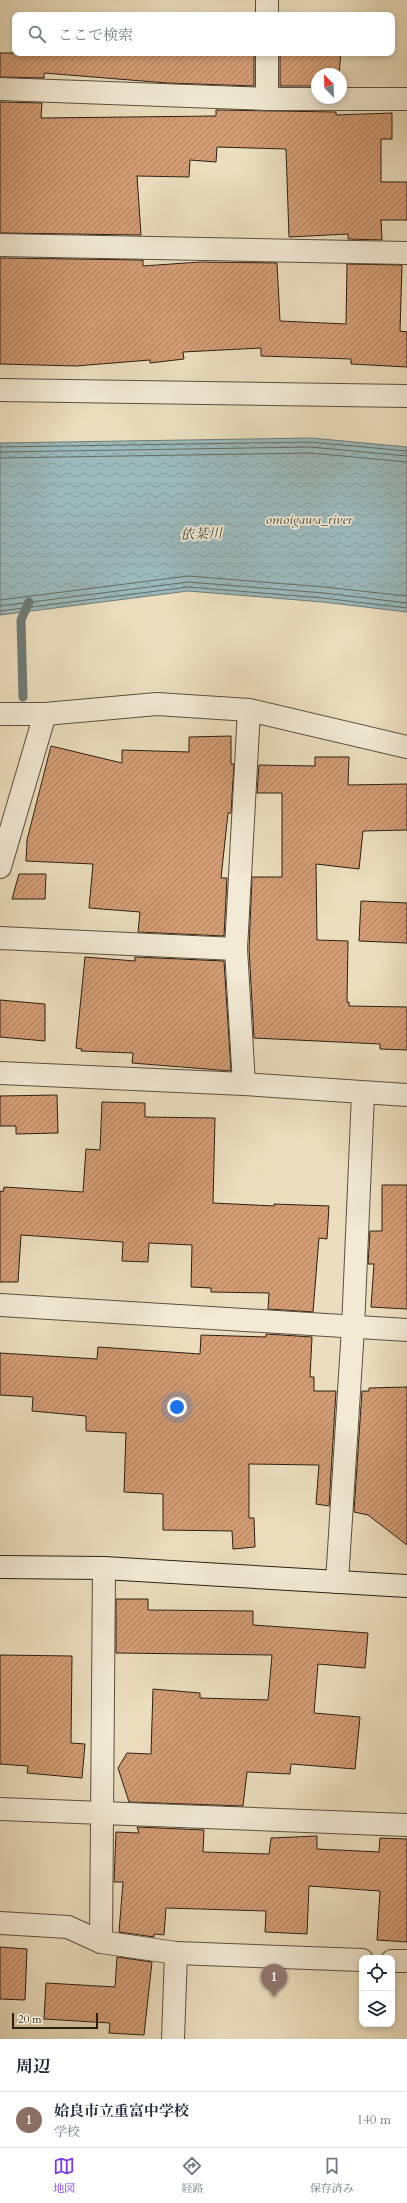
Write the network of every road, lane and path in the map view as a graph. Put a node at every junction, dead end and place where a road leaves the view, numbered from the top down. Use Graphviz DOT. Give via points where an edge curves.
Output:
graph roads {
  1 [pos="267,0"];
  2 [pos="267,12"];
  3 [pos="267,56"];
  4 [pos="0,90"];
  5 [pos="267,99"];
  6 [pos="407,99"];
  7 [pos="0,245"];
  8 [pos="407,253"];
  9 [pos="0,390"];
  10 [pos="407,396"];
  11 [pos="249,710"];
  12 [pos="0,714"];
  13 [pos="45,714"];
  14 [pos="407,746"];
  15 [pos="0,867"];
  16 [pos="0,938"];
  17 [pos="236,948"];
  18 [pos="0,1073"];
  19 [pos="244,1084"];
  20 [pos="363,1094"];
  21 [pos="407,1095"];
  22 [pos="0,1305"];
  23 [pos="352,1328"];
  24 [pos="407,1330"];
  25 [pos="0,1567"];
  26 [pos="104,1568"];
  27 [pos="337,1582"];
  28 [pos="407,1586"];
  29 [pos="0,1809"];
  30 [pos="103,1813"];
  31 [pos="407,1825"];
  32 [pos="0,1923"];
  33 [pos="101,1942"];
  34 [pos="176,1953"];
  35 [pos="359,1960"];
  36 [pos="395,1961"];
  37 [pos="407,1961"];
  38 [pos="174,2039"];
  1 -- 2 [label="street"];
  3 -- 5 [label="street"];
  4 -- 5 [label="street"];
  5 -- 6 [label="street"];
  7 -- 8 [label="street"];
  9 -- 10 [label="street"];
  11 -- 13 [label="street" via="156,704"];
  11 -- 14 [label="street"];
  11 -- 17 [label="street"];
  12 -- 13 [label="street"];
  13 -- 15 [label="street"];
  16 -- 17 [label="street"];
  17 -- 19 [label="street"];
  18 -- 19 [label="street"];
  19 -- 20 [label="street"];
  20 -- 21 [label="street"];
  20 -- 23 [label="street"];
  22 -- 23 [label="street"];
  23 -- 24 [label="street"];
  23 -- 27 [label="street"];
  25 -- 26 [label="street"];
  26 -- 27 [label="street"];
  26 -- 30 [label="street"];
  27 -- 28 [label="street"];
  29 -- 30 [label="street"];
  30 -- 31 [label="street"];
  30 -- 33 [label="street"];
  32 -- 33 [label="street" via="68,1927"];
  33 -- 34 [label="street"];
  34 -- 35 [label="street"];
  34 -- 38 [label="street"];
  36 -- 37 [label="street"];
}
